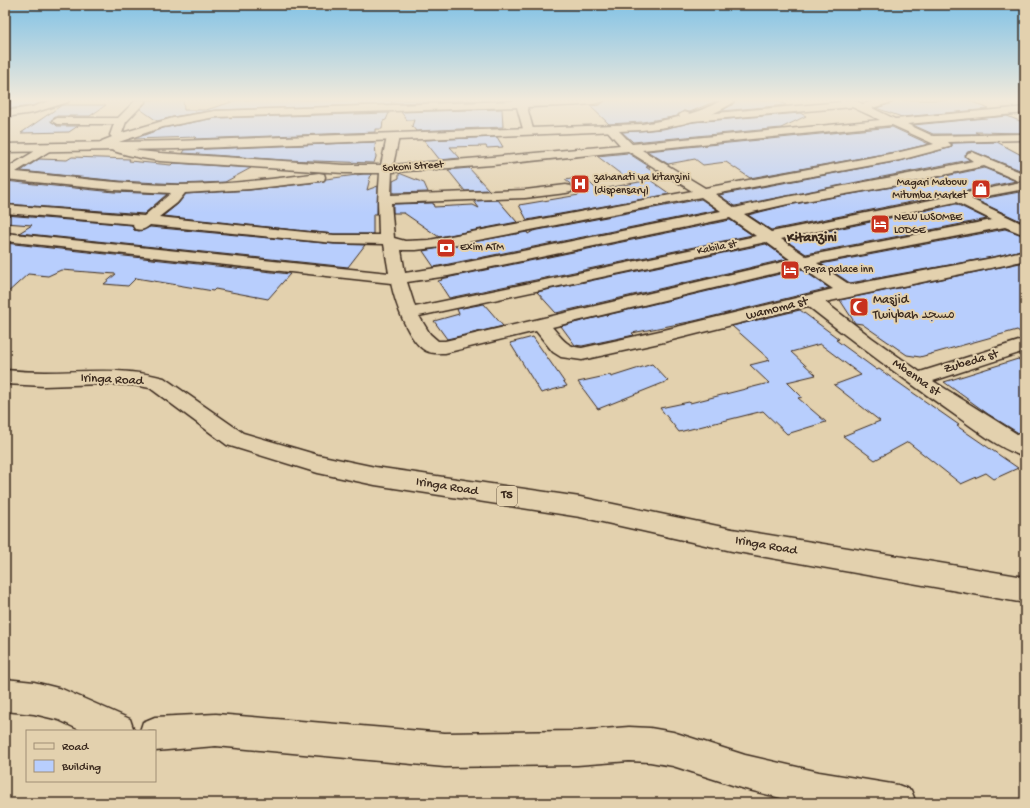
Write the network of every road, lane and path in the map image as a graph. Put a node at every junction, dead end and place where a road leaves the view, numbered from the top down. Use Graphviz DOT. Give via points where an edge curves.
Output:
graph roads {
  1 [pos="114,138"];
  2 [pos="125,138"];
  3 [pos="266,138"];
  4 [pos="392,138"];
  5 [pos="620,138"];
  6 [pos="733,138"];
  7 [pos="929,138"];
  8 [pos="992,138"];
  9 [pos="932,139"];
  10 [pos="111,143"];
  11 [pos="5,145"];
  12 [pos="5,148"];
  13 [pos="48,148"];
  14 [pos="629,148"];
  15 [pos="955,149"];
  16 [pos="985,162"];
  17 [pos="367,170"];
  18 [pos="385,170"];
  19 [pos="5,175"];
  20 [pos="1025,179"];
  21 [pos="1025,185"];
  22 [pos="181,189"];
  23 [pos="566,189"];
  24 [pos="702,192"];
  25 [pos="958,198"];
  26 [pos="385,199"];
  27 [pos="5,209"];
  28 [pos="732,213"];
  29 [pos="146,222"];
  30 [pos="1007,222"];
  31 [pos="1025,231"];
  32 [pos="5,237"];
  33 [pos="768,237"];
  34 [pos="389,242"];
  35 [pos="113,248"];
  36 [pos="1025,255"];
  37 [pos="805,261"];
  38 [pos="398,279"];
  39 [pos="847,290"];
  40 [pos="812,300"];
  41 [pos="410,313"];
  42 [pos="540,324"];
  43 [pos="1025,346"];
  44 [pos="5,377"];
  45 [pos="917,379"];
  46 [pos="1025,449"];
  47 [pos="1025,590"];
  48 [pos="5,695"];
  49 [pos="116,730"];
  50 [pos="156,734"];
  51 [pos="898,803"];
  1 -- 10 [label="street"];
  2 -- 10 [label="street"];
  3 -- 10 [label="highway" via="233,141"];
  4 -- 18 [label="street"];
  5 -- 14 [label="street"];
  6 -- 14 [label="street, Sokoni Street"];
  7 -- 9 [label="street"];
  8 -- 9 [label="street"];
  9 -- 15 [label="street"];
  10 -- 11 [label="highway"];
  10 -- 13 [label="highway"];
  10 -- 17 [label="street, Sokoni Street" via="138,154 160,157"];
  12 -- 13 [label="highway"];
  13 -- 19 [label="street"];
  14 -- 18 [label="street, Sokoni Street"];
  14 -- 24 [label="street"];
  15 -- 16 [label="street"];
  15 -- 24 [label="street" via="900,156"];
  16 -- 20 [label="street"];
  16 -- 28 [label="street"];
  17 -- 18 [label="street, Sokoni Street"];
  17 -- 22 [label="street" via="299,179"];
  18 -- 26 [label="street"];
  19 -- 22 [label="street"];
  21 -- 25 [label="street, Kabila st"];
  22 -- 29 [label="street"];
  23 -- 26 [label="street" via="506,195"];
  24 -- 28 [label="street"];
  24 -- 34 [label="street" via="437,242 402,246"];
  25 -- 30 [label="street"];
  25 -- 33 [label="street, Kabila st"];
  26 -- 34 [label="street"];
  27 -- 29 [label="street"];
  28 -- 33 [label="street"];
  28 -- 38 [label="street" via="456,270"];
  29 -- 34 [label="street"];
  29 -- 35 [label="street"];
  30 -- 31 [label="street"];
  30 -- 37 [label="street"];
  32 -- 35 [label="street"];
  33 -- 37 [label="street"];
  33 -- 41 [label="street, Kabila st"];
  34 -- 38 [label="street"];
  35 -- 38 [label="street"];
  36 -- 39 [label="street, wamoma st"];
  37 -- 39 [label="street"];
  37 -- 42 [label="street"];
  38 -- 41 [label="street"];
  39 -- 40 [label="street, wamoma st"];
  40 -- 42 [label="street, wamoma st" via="582,354 568,353 560,348"];
  40 -- 45 [label="street, Mbenna st"];
  41 -- 42 [label="street" via="419,334 433,346 445,346"];
  43 -- 45 [label="street, Zubeda st"];
  44 -- 47 [label="highway, Iringa Road / T5" via="134,378 158,383 235,439 318,464 375,476 580,507 732,540"];
  45 -- 46 [label="street, Mbenna st"];
  48 -- 49 [label="street" via="34,698 62,705"];
  50 -- 51 [label="street" via="216,730 445,750 650,745 673,749 745,772 819,790"];
}
